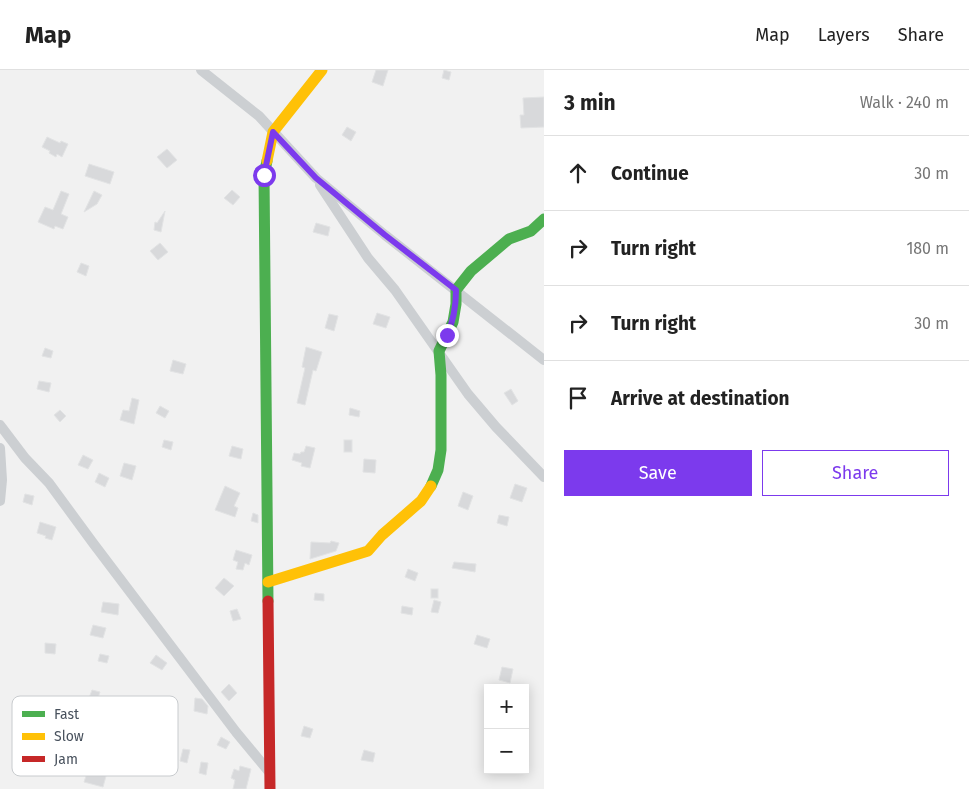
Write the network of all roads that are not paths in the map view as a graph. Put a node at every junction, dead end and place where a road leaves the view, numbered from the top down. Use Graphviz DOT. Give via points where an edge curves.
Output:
graph roads {
  1 [pos="201,70"];
  2 [pos="322,70"];
  3 [pos="273,132"];
  4 [pos="316,178"];
  5 [pos="544,219"];
  6 [pos="456,290"];
  7 [pos="439,351"];
  8 [pos="544,360"];
  9 [pos="0,425"];
  10 [pos="0,448"];
  11 [pos="544,477"];
  12 [pos="0,501"];
  13 [pos="268,582"];
  14 [pos="271,773"];
  15 [pos="270,789"];
  1 -- 3 [label="street" via="245,104"];
  2 -- 3 [label="street"];
  3 -- 4 [label="street"];
  3 -- 13 [label="street" via="267,155 264,192"];
  4 -- 6 [label="street"];
  4 -- 7 [label="street" via="368,258"];
  5 -- 6 [label="street" via="531,231 509,239 471,271"];
  6 -- 7 [label="street" via="452,322"];
  6 -- 8 [label="street"];
  7 -- 11 [label="street" via="468,394"];
  7 -- 13 [label="street" via="442,375 441,450 438,470 422,501 368,551"];
  9 -- 14 [label="street" via="25,458 50,483 225,717"];
  10 -- 12 [label="street"];
  13 -- 14 [label="street"];
  14 -- 15 [label="street"];
}
